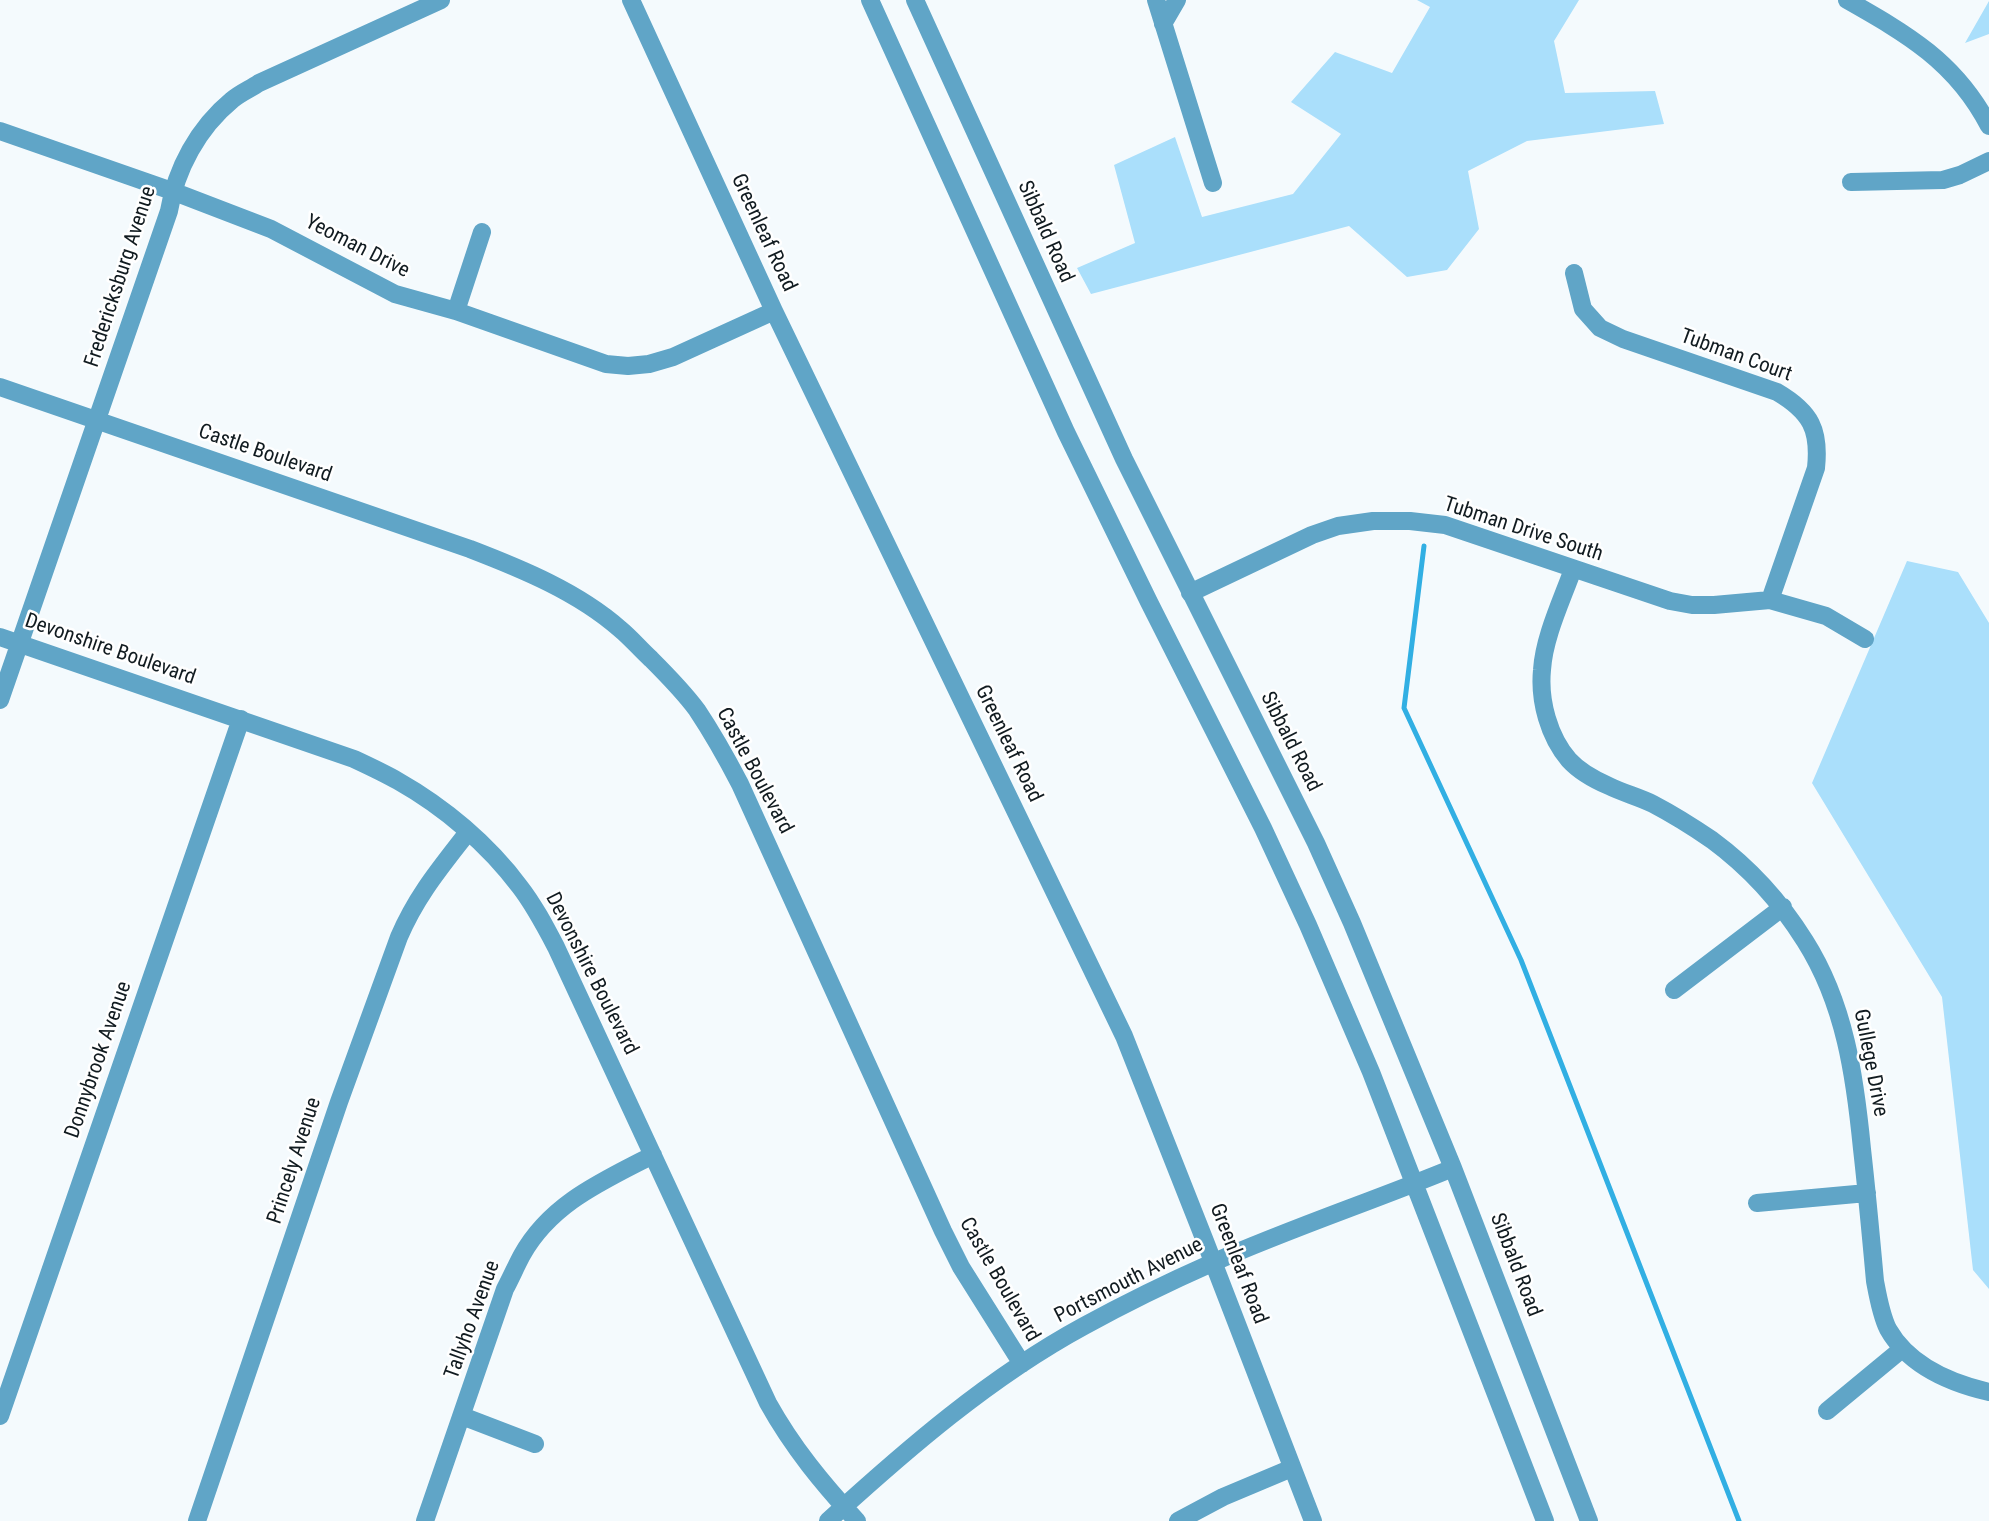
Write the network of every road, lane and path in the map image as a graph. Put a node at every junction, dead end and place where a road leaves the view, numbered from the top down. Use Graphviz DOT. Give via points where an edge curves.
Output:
graph roads {
  1 [pos="441,0"];
  2 [pos="631,0"];
  3 [pos="870,0"];
  4 [pos="915,0"];
  5 [pos="1156,0"];
  6 [pos="1177,0"];
  7 [pos="1847,0"];
  8 [pos="1163,24"];
  9 [pos="1989,126"];
  10 [pos="0,131"];
  11 [pos="1989,161"];
  12 [pos="1851,182"];
  13 [pos="1213,183"];
  14 [pos="172,191"];
  15 [pos="482,232"];
  16 [pos="1574,273"];
  17 [pos="456,311"];
  18 [pos="774,311"];
  19 [pos="0,387"];
  20 [pos="97,420"];
  21 [pos="1573,569"];
  22 [pos="1190,593"];
  23 [pos="1770,600"];
  24 [pos="0,636"];
  25 [pos="1865,639"];
  26 [pos="19,643"];
  27 [pos="0,699"];
  28 [pos="241,719"];
  29 [pos="468,832"];
  30 [pos="1783,907"];
  31 [pos="1674,990"];
  32 [pos="653,1155"];
  33 [pos="1453,1168"];
  34 [pos="1413,1184"];
  35 [pos="1867,1193"];
  36 [pos="1757,1202"];
  37 [pos="1213,1262"];
  38 [pos="1902,1349"];
  39 [pos="1022,1364"];
  40 [pos="1989,1392"];
  41 [pos="1827,1411"];
  42 [pos="0,1416"];
  43 [pos="462,1416"];
  44 [pos="536,1444"];
  45 [pos="1292,1468"];
  46 [pos="843,1507"];
  47 [pos="197,1521"];
  48 [pos="425,1521"];
  49 [pos="828,1521"];
  50 [pos="857,1521"];
  51 [pos="1178,1521"];
  52 [pos="1313,1521"];
  53 [pos="1545,1521"];
  54 [pos="1588,1521"];
  1 -- 14 [label="street, Fredericksburg Avenue" via="233,99 200,136"];
  2 -- 18 [label="street, Greenleaf Road"];
  3 -- 34 [label="street" via="1066,432 1308,925"];
  4 -- 22 [label="street, Sibbald Road" via="1118,447"];
  5 -- 8 [label="street"];
  6 -- 8 [label="street"];
  7 -- 9 [label="street" via="1932,53 1958,80"];
  8 -- 13 [label="street"];
  10 -- 14 [label="street, Yeoman Drive"];
  11 -- 12 [label="street" via="1943,180"];
  14 -- 17 [label="street, Yeoman Drive" via="271,229 395,294"];
  14 -- 20 [label="street, Fredericksburg Avenue"];
  15 -- 17 [label="street"];
  16 -- 23 [label="street, Tubman Court" via="1583,309 1600,328 1777,392 1812,424 1816,468"];
  17 -- 18 [label="street, Yeoman Drive" via="606,364 628,366 673,357"];
  18 -- 37 [label="street, Greenleaf Road" via="1124,1036"];
  19 -- 20 [label="street, Castle Boulevard"];
  20 -- 26 [label="street, Fredericksburg Avenue"];
  20 -- 39 [label="street, Castle Boulevard" via="513,565 592,608 675,683 697,710 740,784 943,1231"];
  21 -- 22 [label="street, Tubman Drive South" via="1445,525 1373,520 1312,535"];
  21 -- 23 [label="street, Tubman Drive South" via="1692,605"];
  21 -- 30 [label="street, Gullege Drive" via="1542,670 1542,694 1558,743 1587,774 1652,804 1713,841 1754,874"];
  22 -- 33 [label="street, Sibbald Road" via="1321,854"];
  23 -- 25 [label="street" via="1826,616"];
  24 -- 26 [label="street, Devonshire Boulevard"];
  26 -- 27 [label="street, Fredericksburg Avenue"];
  26 -- 28 [label="street, Devonshire Boulevard"];
  28 -- 29 [label="street, Devonshire Boulevard" via="354,759 431,802"];
  28 -- 42 [label="street, Donnybrook Avenue"];
  29 -- 32 [label="street, Devonshire Boulevard" via="540,916"];
  29 -- 47 [label="street, Princely Avenue" via="426,885 399,937"];
  30 -- 31 [label="street"];
  30 -- 35 [label="street, Gullege Drive" via="1807,943 1838,1010 1856,1090"];
  32 -- 43 [label="street, Tallyho Avenue" via="585,1190 540,1228 505,1289"];
  32 -- 46 [label="street, Devonshire Boulevard" via="768,1403 801,1457"];
  33 -- 34 [label="street, Portsmouth Avenue"];
  33 -- 54 [label="street, Sibbald Road"];
  34 -- 37 [label="street, Portsmouth Avenue"];
  34 -- 53 [label="street"];
  35 -- 36 [label="street"];
  35 -- 38 [label="street, Gullege Drive" via="1880,1306"];
  37 -- 39 [label="street, Portsmouth Avenue" via="1082,1327"];
  37 -- 45 [label="street, Greenleaf Road"];
  38 -- 40 [label="street, Gullege Drive" via="1952,1382"];
  38 -- 41 [label="street"];
  39 -- 46 [label="street, Portsmouth Avenue" via="930,1431"];
  43 -- 44 [label="street"];
  43 -- 48 [label="street, Tallyho Avenue"];
  45 -- 51 [label="street"];
  45 -- 52 [label="street, Greenleaf Road"];
  46 -- 49 [label="street, Portsmouth Avenue"];
  46 -- 50 [label="street, Devonshire Boulevard"];
}
